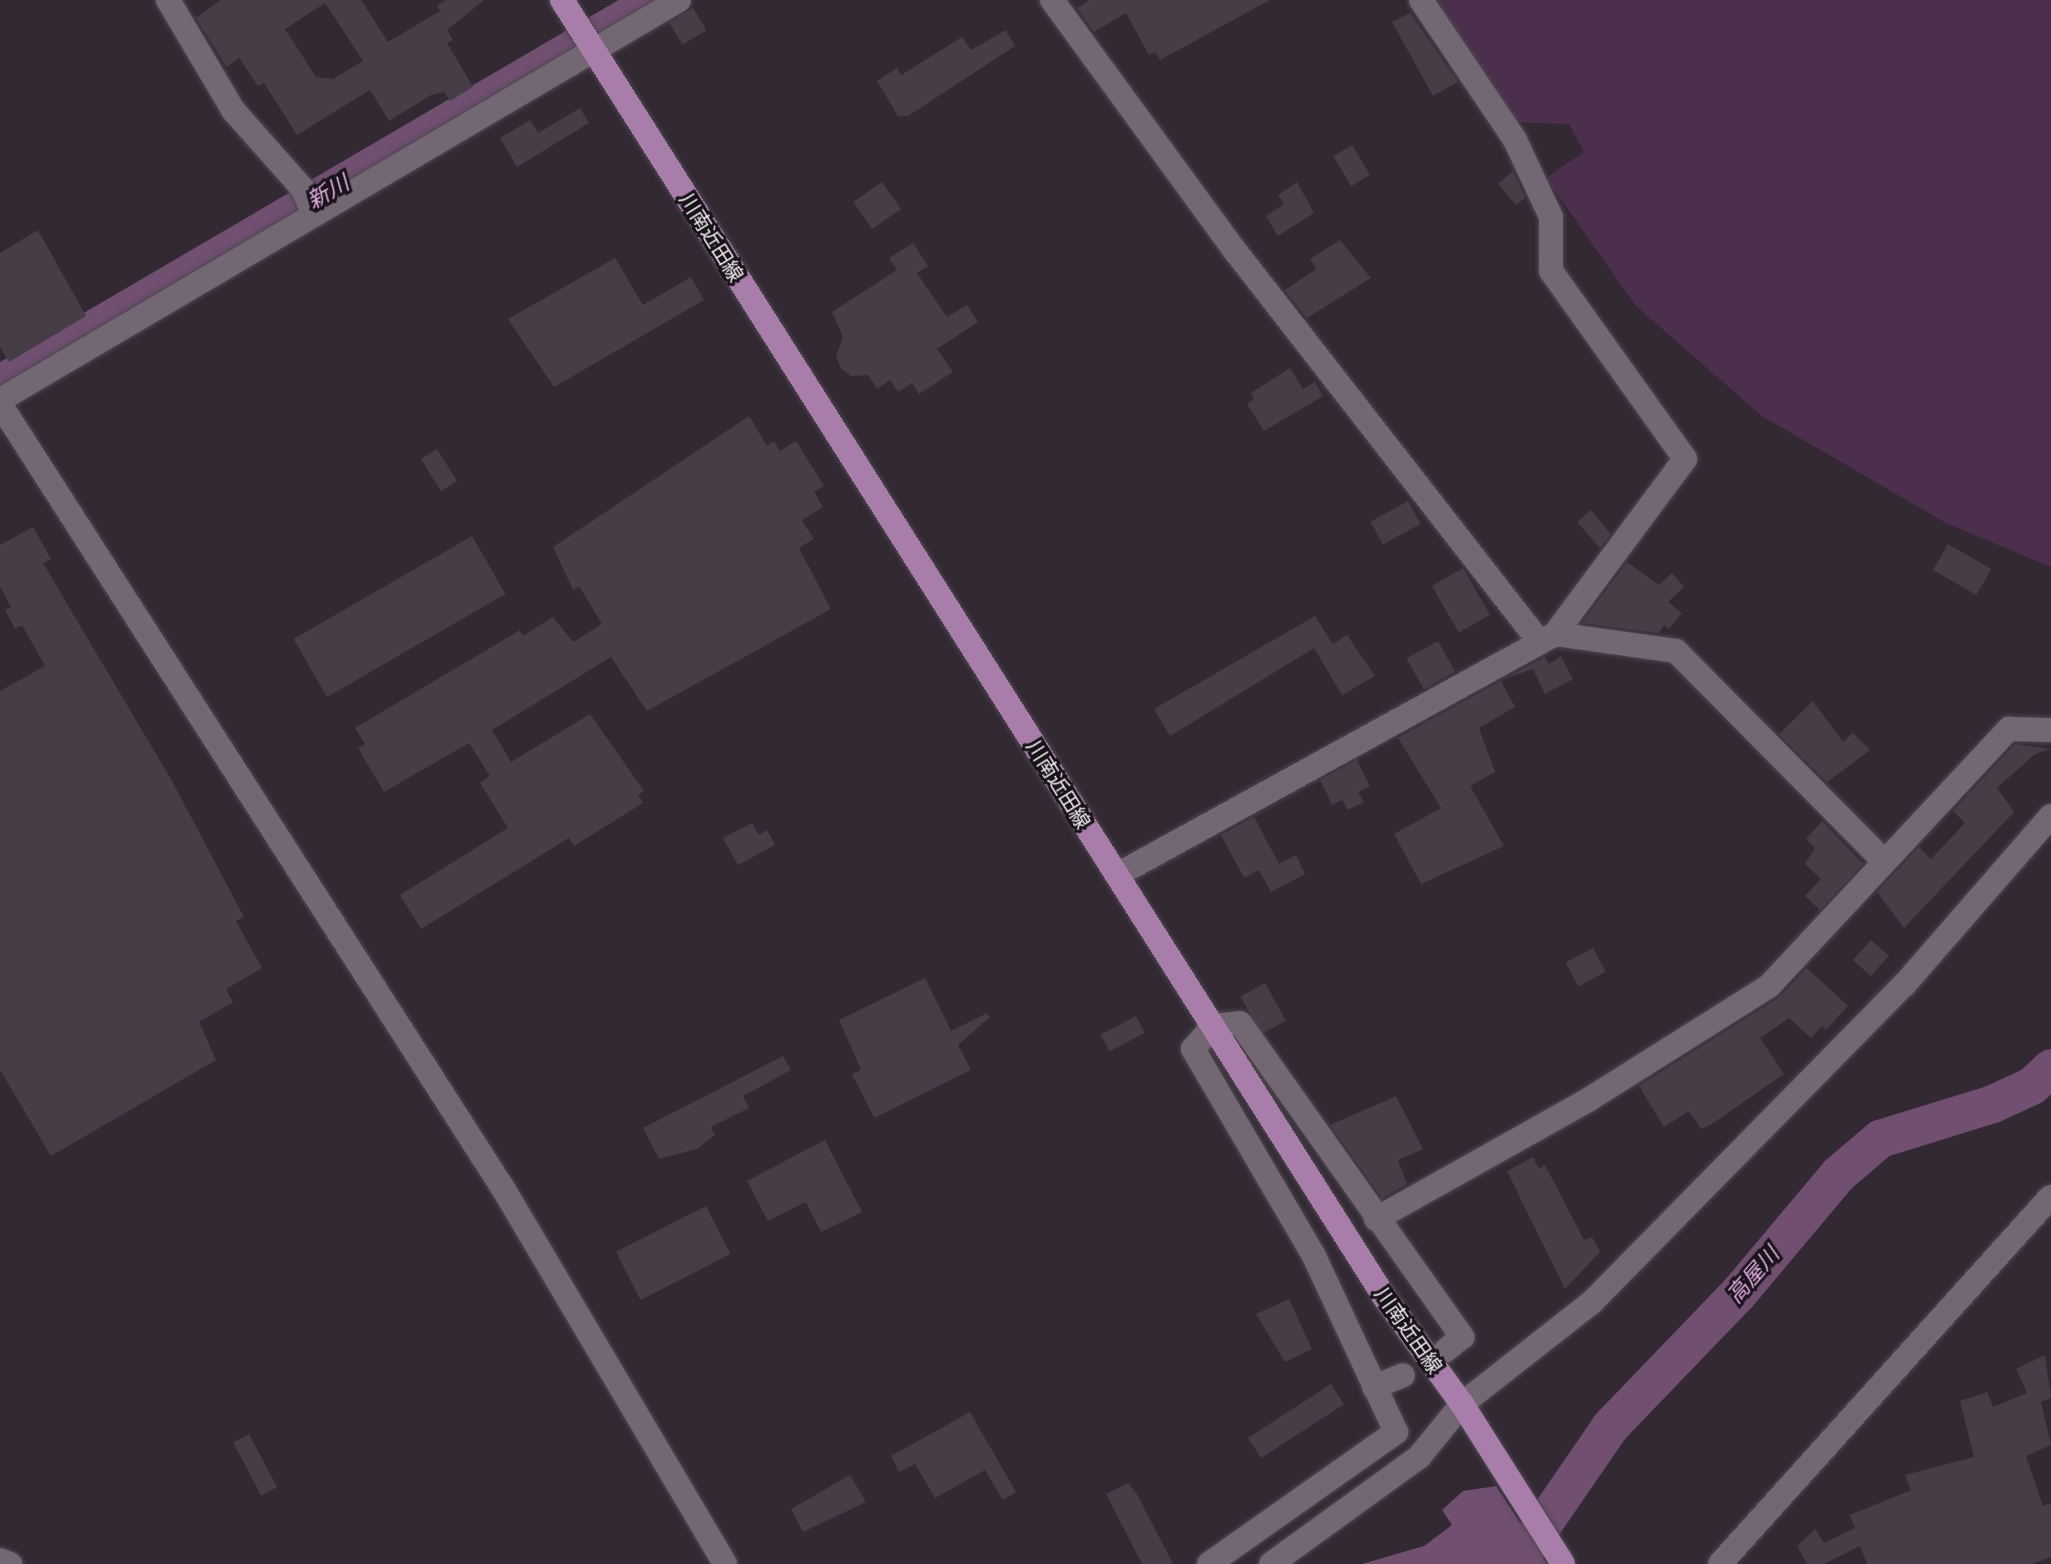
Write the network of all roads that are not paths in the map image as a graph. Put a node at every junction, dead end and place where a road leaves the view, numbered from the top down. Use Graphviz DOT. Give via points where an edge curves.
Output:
graph roads {
  1 [pos="168,0"];
  2 [pos="562,0"];
  3 [pos="679,0"];
  4 [pos="1052,0"];
  5 [pos="1421,0"];
  6 [pos="592,47"];
  7 [pos="308,200"];
  8 [pos="0,402"];
  9 [pos="1547,638"];
  10 [pos="2051,730"];
  11 [pos="2051,816"];
  12 [pos="1882,859"];
  13 [pos="1117,875"];
  14 [pos="1213,1026"];
  15 [pos="2051,1197"];
  16 [pos="1376,1219"];
  17 [pos="1446,1350"];
  18 [pos="1403,1375"];
  19 [pos="1374,1387"];
  20 [pos="1462,1404"];
  21 [pos="0,1560"];
  22 [pos="10,1564"];
  23 [pos="725,1564"];
  24 [pos="1209,1564"];
  25 [pos="1271,1564"];
  26 [pos="1563,1564"];
  27 [pos="1720,1564"];
  1 -- 7 [label="street" via="233,110"];
  2 -- 6 [label="main road, 川南近田線"];
  3 -- 6 [label="street"];
  4 -- 9 [label="street" via="1236,252"];
  5 -- 9 [label="street" via="1515,140 1551,217 1551,271 1685,459"];
  6 -- 7 [label="street"];
  6 -- 13 [label="main road, 川南近田線"];
  7 -- 8 [label="street"];
  8 -- 23 [label="street" via="504,1190"];
  9 -- 12 [label="street" via="1676,651"];
  9 -- 13 [label="street"];
  10 -- 12 [label="street" via="2009,729"];
  11 -- 20 [label="street" via="1904,985 1592,1302"];
  12 -- 16 [label="street" via="1769,986 1588,1100"];
  13 -- 14 [label="main road, 川南近田線"];
  14 -- 16 [label="street" via="1240,1023"];
  14 -- 19 [label="street" via="1193,1049 1314,1256"];
  14 -- 20 [label="main road, 川南近田線" via="1385,1298"];
  15 -- 27 [label="street"];
  16 -- 17 [label="street" via="1462,1337"];
  18 -- 19 [label="street"];
  19 -- 24 [label="street" via="1396,1432"];
  20 -- 25 [label="street" via="1419,1457"];
  20 -- 26 [label="main road, 川南近田線"];
  21 -- 22 [label="street"];
}
